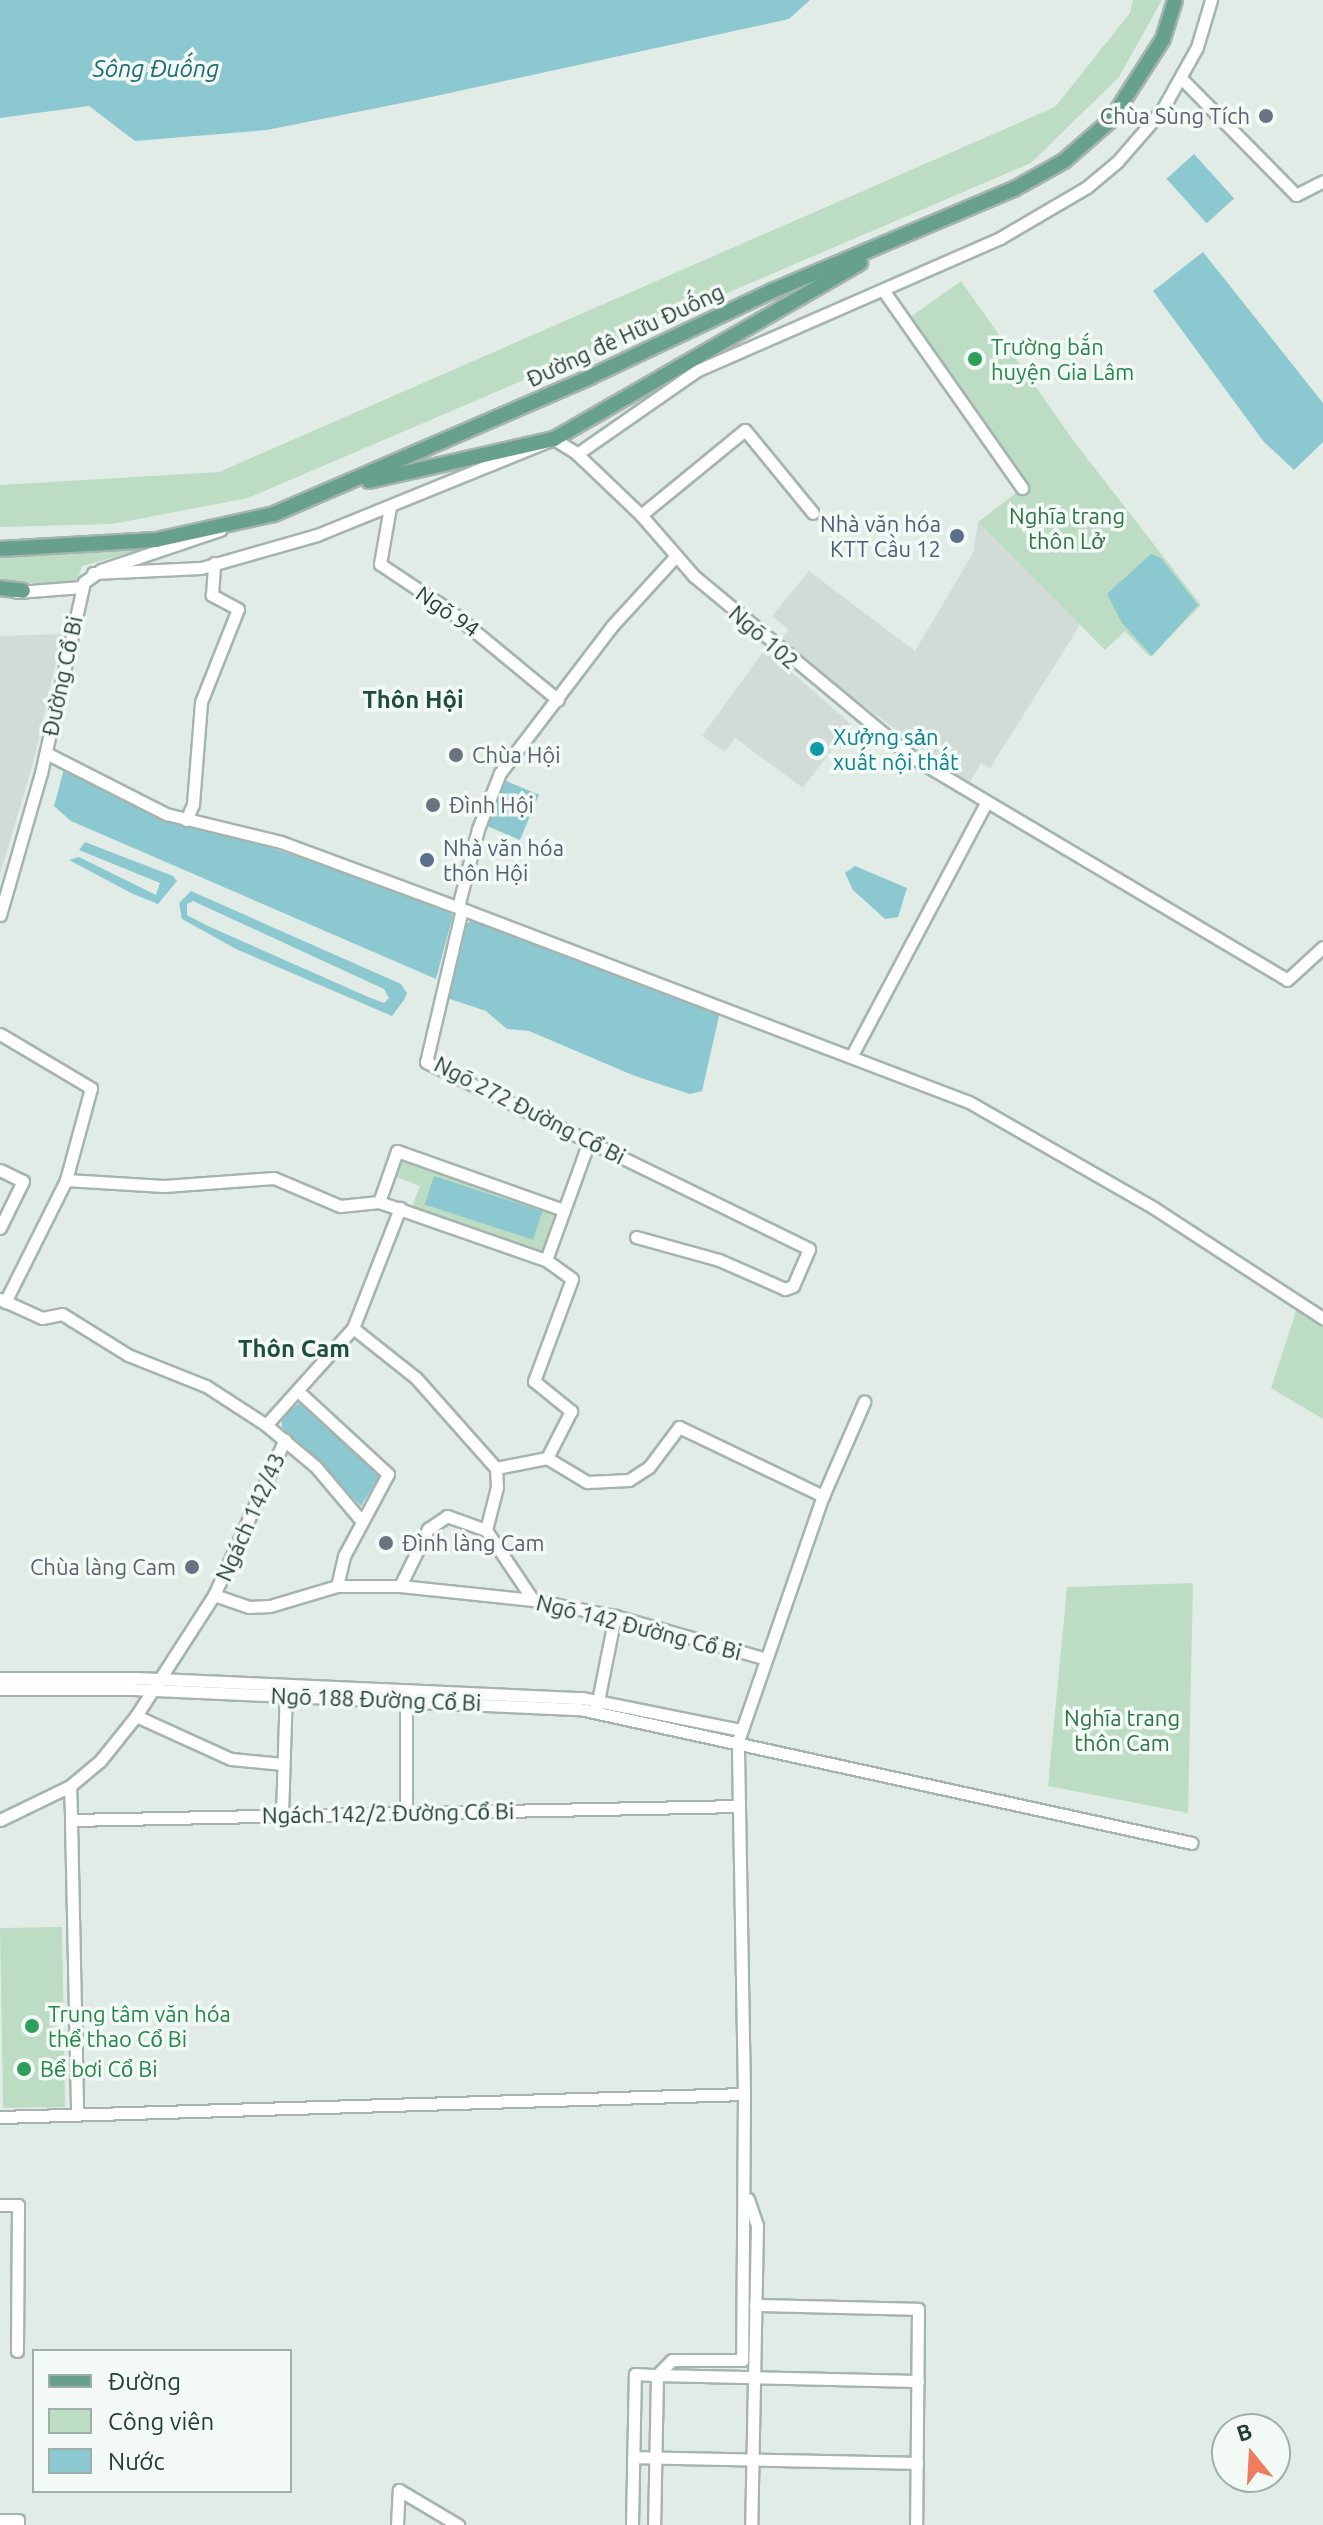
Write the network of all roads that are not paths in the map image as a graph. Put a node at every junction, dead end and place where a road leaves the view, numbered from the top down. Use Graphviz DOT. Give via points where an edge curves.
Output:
graph roads {
  1 [pos="1175,0"];
  2 [pos="1211,0"];
  3 [pos="1181,78"];
  4 [pos="1323,181"];
  5 [pos="898,241"];
  6 [pos="883,290"];
  7 [pos="554,439"];
  8 [pos="577,454"];
  9 [pos="1022,488"];
  10 [pos="330,491"];
  11 [pos="390,507"];
  12 [pos="813,513"];
  13 [pos="641,515"];
  14 [pos="223,529"];
  15 [pos="0,549"];
  16 [pos="676,556"];
  17 [pos="214,563"];
  18 [pos="93,573"];
  19 [pos="82,587"];
  20 [pos="0,591"];
  21 [pos="23,591"];
  22 [pos="558,700"];
  23 [pos="46,753"];
  24 [pos="992,806"];
  25 [pos="186,820"];
  26 [pos="460,908"];
  27 [pos="0,915"];
  28 [pos="1323,947"];
  29 [pos="0,1034"];
  30 [pos="852,1055"];
  31 [pos="589,1141"];
  32 [pos="0,1170"];
  33 [pos="66,1180"];
  34 [pos="379,1202"];
  35 [pos="400,1208"];
  36 [pos="564,1210"];
  37 [pos="0,1228"];
  38 [pos="636,1237"];
  39 [pos="546,1260"];
  40 [pos="3,1301"];
  41 [pos="1323,1318"];
  42 [pos="353,1328"];
  43 [pos="299,1392"];
  44 [pos="864,1402"];
  45 [pos="266,1425"];
  46 [pos="285,1439"];
  47 [pos="547,1458"];
  48 [pos="496,1468"];
  49 [pos="823,1496"];
  50 [pos="360,1519"];
  51 [pos="486,1530"];
  52 [pos="337,1586"];
  53 [pos="400,1586"];
  54 [pos="214,1595"];
  55 [pos="533,1600"];
  56 [pos="615,1616"];
  57 [pos="763,1658"];
  58 [pos="0,1678"];
  59 [pos="157,1685"];
  60 [pos="0,1689"];
  61 [pos="286,1690"];
  62 [pos="406,1694"];
  63 [pos="597,1706"];
  64 [pos="136,1716"];
  65 [pos="740,1735"];
  66 [pos="283,1764"];
  67 [pos="70,1786"];
  68 [pos="739,1806"];
  69 [pos="406,1813"];
  70 [pos="282,1815"];
  71 [pos="0,1820"];
  72 [pos="71,1820"];
  73 [pos="1192,1843"];
  74 [pos="744,2094"];
  75 [pos="77,2115"];
  76 [pos="0,2117"];
  77 [pos="744,2183"];
  78 [pos="0,2205"];
  79 [pos="755,2305"];
  80 [pos="17,2351"];
  81 [pos="657,2375"];
  82 [pos="754,2377"];
  83 [pos="918,2381"];
  84 [pos="633,2457"];
  85 [pos="656,2458"];
  86 [pos="752,2460"];
  87 [pos="917,2463"];
  88 [pos="0,2520"];
  89 [pos="18,2525"];
  90 [pos="397,2525"];
  91 [pos="458,2525"];
  92 [pos="632,2525"];
  93 [pos="654,2525"];
  94 [pos="751,2525"];
  95 [pos="916,2525"];
  1 -- 5 [label="main road, Đường đê Hữu Đuống" via="1163,39 1140,83 1093,139 1014,189"];
  2 -- 3 [label="street"];
  3 -- 4 [label="street" via="1296,195"];
  3 -- 6 [label="street" via="1142,136 1087,187 1000,238"];
  5 -- 7 [label="main road"];
  5 -- 10 [label="main road, Đường đê Hữu Đuống" via="776,289"];
  6 -- 8 [label="street" via="698,370"];
  6 -- 9 [label="street"];
  7 -- 8 [label="street, Ngõ 102"];
  7 -- 10 [label="main road"];
  7 -- 11 [label="street"];
  8 -- 13 [label="street, Ngõ 102"];
  10 -- 14 [label="main road, Đường đê Hữu Đuống"];
  11 -- 17 [label="street" via="317,535"];
  11 -- 22 [label="street, Ngõ 94" via="380,564 470,626"];
  12 -- 13 [label="street" via="745,430"];
  13 -- 16 [label="street, Ngõ 102"];
  14 -- 15 [label="main road, Đường đê Hữu Đuống" via="127,544"];
  14 -- 18 [label="street"];
  16 -- 22 [label="street" via="612,626"];
  16 -- 24 [label="street, Ngõ 102" via="862,719"];
  17 -- 18 [label="street" via="144,573"];
  17 -- 25 [label="street" via="212,595 238,609 201,702 193,804"];
  18 -- 19 [label="street, Đường Cổ Bi"];
  19 -- 21 [label="street"];
  19 -- 23 [label="street, Đường Cổ Bi"];
  20 -- 21 [label="main road"];
  22 -- 26 [label="street" via="500,773 478,829"];
  23 -- 25 [label="street"];
  23 -- 27 [label="street, Đường Cổ Bi"];
  24 -- 28 [label="street, Ngõ 102" via="1287,980"];
  24 -- 30 [label="street"];
  25 -- 26 [label="street" via="281,842"];
  26 -- 30 [label="street"];
  26 -- 31 [label="street, Ngõ 272 Đường Cổ Bi" via="426,1062"];
  29 -- 33 [label="street" via="91,1088"];
  30 -- 41 [label="street" via="969,1102 1073,1159"];
  31 -- 36 [label="street"];
  31 -- 38 [label="street, Ngõ 272 Đường Cổ Bi" via="809,1249 792,1287"];
  32 -- 37 [label="street" via="23,1181"];
  33 -- 34 [label="street" via="192,1185 261,1176 340,1206"];
  33 -- 40 [label="street"];
  34 -- 35 [label="street"];
  34 -- 36 [label="street" via="397,1151"];
  35 -- 39 [label="street"];
  35 -- 42 [label="street"];
  36 -- 39 [label="street"];
  39 -- 47 [label="street" via="572,1279 534,1381 571,1411"];
  40 -- 45 [label="street" via="42,1318 62,1314 128,1355 199,1382"];
  42 -- 43 [label="street"];
  42 -- 48 [label="street" via="416,1378"];
  43 -- 45 [label="street"];
  43 -- 50 [label="street" via="388,1474"];
  44 -- 49 [label="street"];
  45 -- 46 [label="street"];
  46 -- 50 [label="street"];
  46 -- 54 [label="street, Ngách 142/43"];
  47 -- 48 [label="street"];
  47 -- 49 [label="street" via="587,1482 629,1480 649,1467 679,1427"];
  48 -- 51 [label="street" via="497,1487"];
  49 -- 57 [label="street"];
  50 -- 52 [label="street"];
  51 -- 53 [label="street" via="439,1518 428,1529"];
  51 -- 55 [label="street"];
  52 -- 53 [label="street, Ngõ 142 Đường Cổ Bi"];
  52 -- 54 [label="street, Ngõ 142 Đường Cổ Bi" via="270,1606 249,1607"];
  53 -- 55 [label="street, Ngõ 142 Đường Cổ Bi"];
  54 -- 59 [label="street"];
  55 -- 56 [label="street, Ngõ 142 Đường Cổ Bi"];
  56 -- 57 [label="street, Ngõ 142 Đường Cổ Bi"];
  56 -- 63 [label="street"];
  57 -- 65 [label="street"];
  58 -- 59 [label="street, Ngõ 188 Đường Cổ Bi"];
  59 -- 60 [label="street, Ngõ 188 Đường Cổ Bi"];
  59 -- 61 [label="street, Ngõ 188 Đường Cổ Bi"];
  59 -- 64 [label="street"];
  61 -- 62 [label="street, Ngõ 188 Đường Cổ Bi"];
  61 -- 66 [label="street"];
  62 -- 63 [label="street, Ngõ 188 Đường Cổ Bi"];
  62 -- 69 [label="street"];
  63 -- 65 [label="street, Ngõ 188 Đường Cổ Bi"];
  64 -- 66 [label="street" via="231,1759"];
  64 -- 67 [label="street" via="100,1761"];
  65 -- 68 [label="street"];
  65 -- 73 [label="street, Ngõ 188 Đường Cổ Bi"];
  66 -- 70 [label="street"];
  67 -- 71 [label="street"];
  67 -- 72 [label="street"];
  68 -- 69 [label="street, Ngách 142/2 Đường Cổ Bi"];
  68 -- 74 [label="street"];
  69 -- 70 [label="street, Ngách 142/2 Đường Cổ Bi"];
  70 -- 72 [label="street, Ngách 142/2 Đường Cổ Bi"];
  72 -- 75 [label="street"];
  74 -- 75 [label="street"];
  74 -- 77 [label="street"];
  75 -- 76 [label="street"];
  77 -- 79 [label="street" via="757,2225"];
  77 -- 81 [label="street" via="742,2360 672,2360"];
  78 -- 80 [label="street" via="18,2205"];
  79 -- 82 [label="street"];
  79 -- 83 [label="street" via="918,2309"];
  81 -- 82 [label="street"];
  81 -- 84 [label="street" via="635,2374"];
  81 -- 85 [label="street"];
  82 -- 83 [label="street"];
  82 -- 86 [label="street"];
  83 -- 87 [label="street"];
  84 -- 85 [label="street"];
  84 -- 92 [label="street"];
  85 -- 86 [label="street"];
  85 -- 93 [label="street"];
  86 -- 87 [label="street"];
  86 -- 94 [label="street"];
  87 -- 95 [label="street"];
  88 -- 89 [label="street" via="18,2520"];
  90 -- 91 [label="street" via="399,2490"];
}
